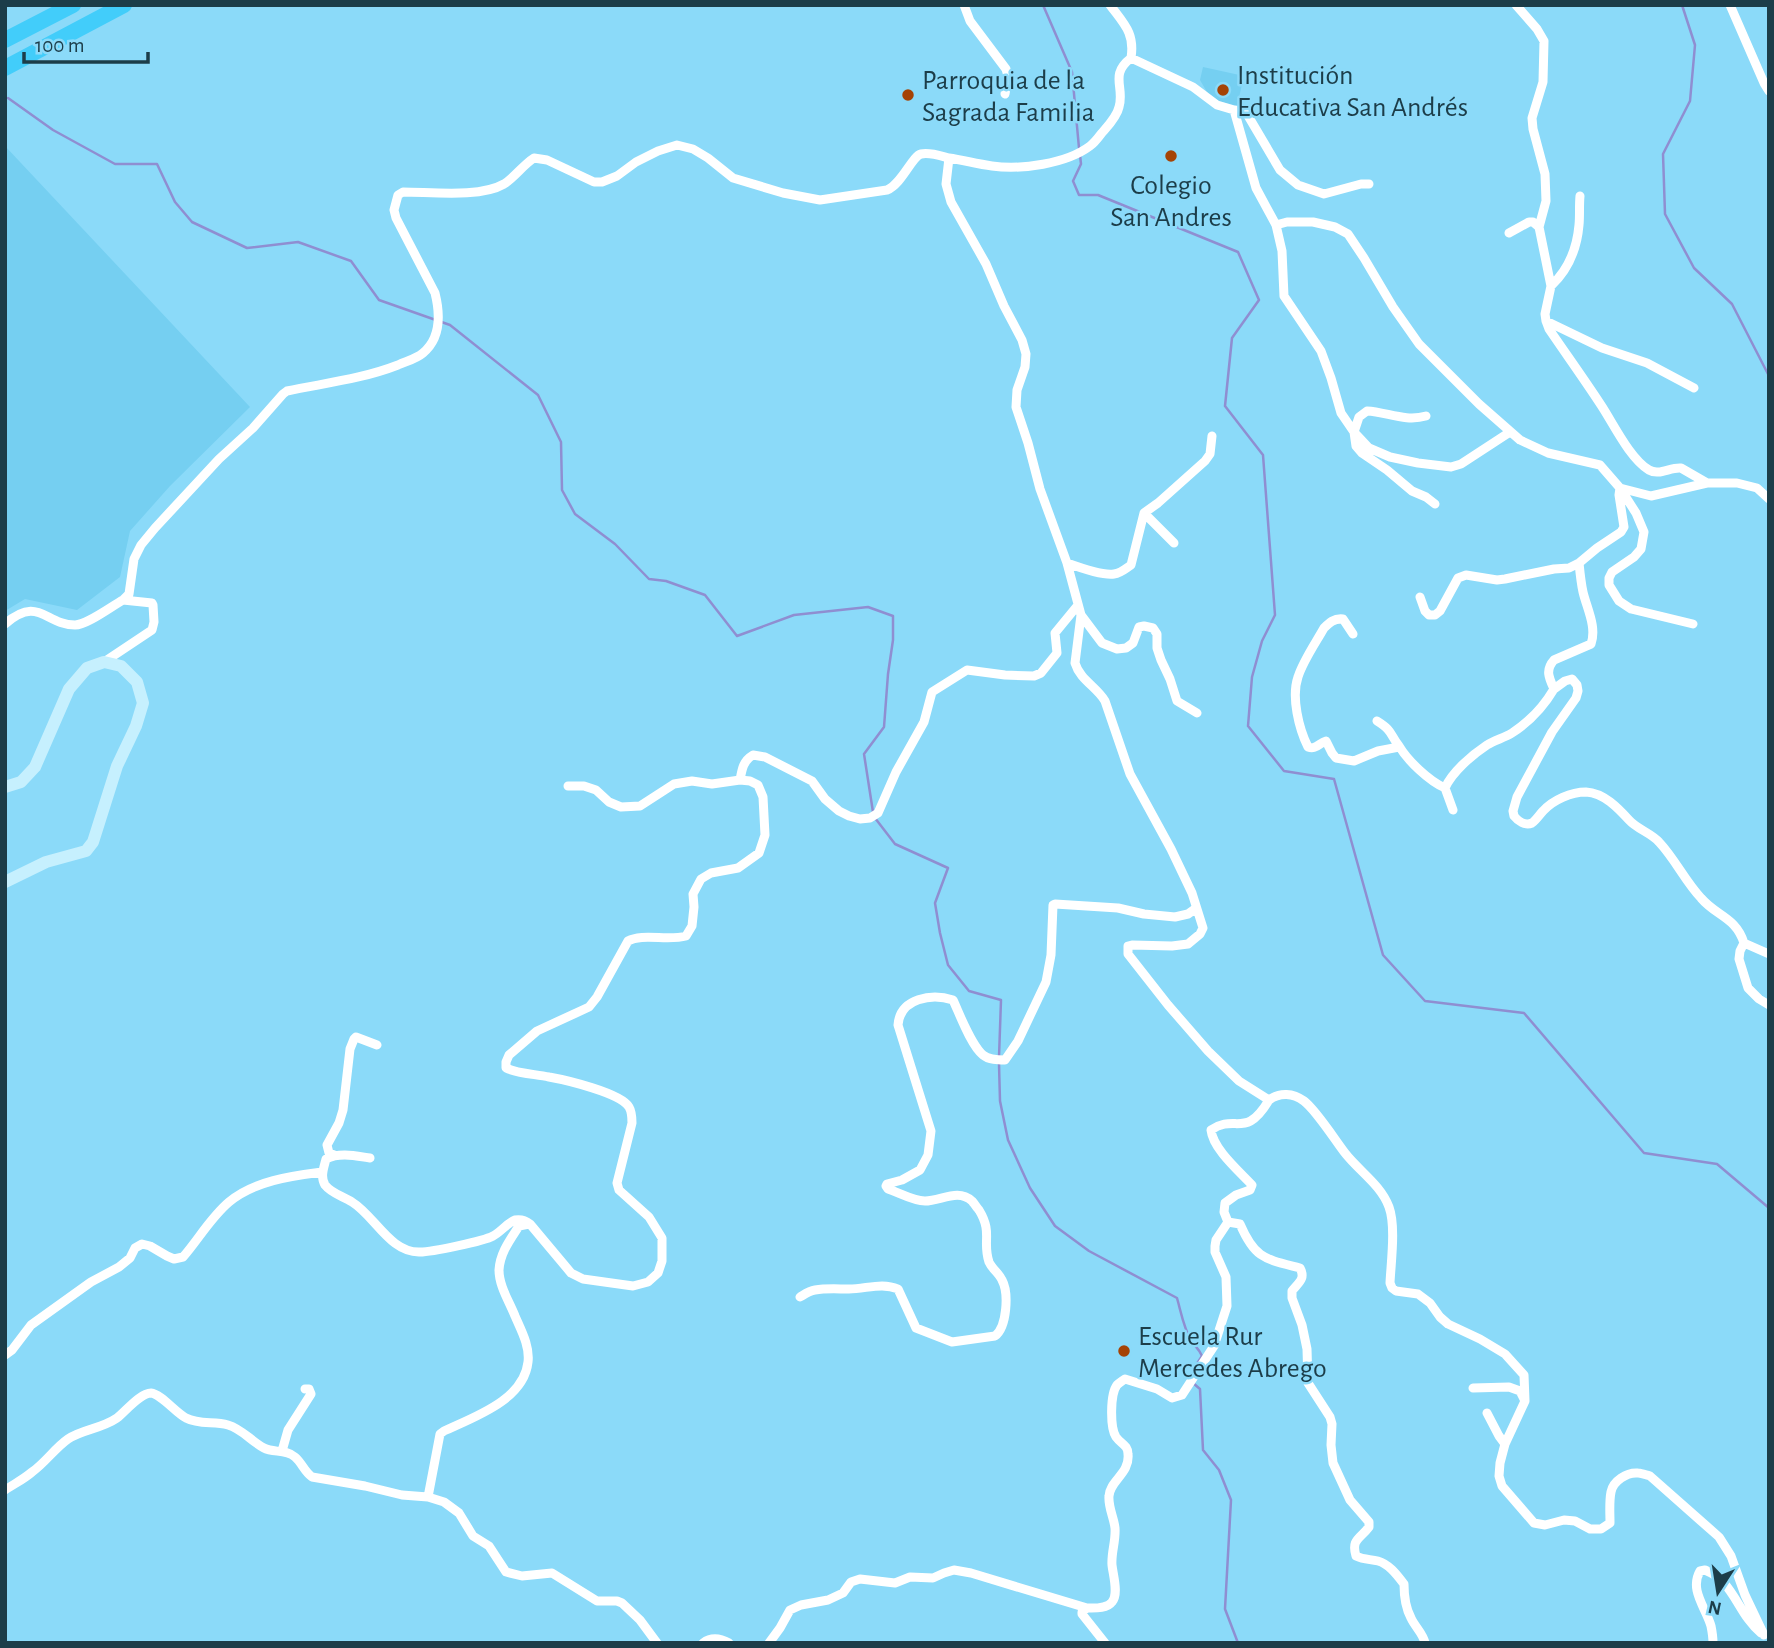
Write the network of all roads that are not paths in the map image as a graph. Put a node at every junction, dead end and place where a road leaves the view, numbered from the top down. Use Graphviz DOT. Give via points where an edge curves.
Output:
graph roads {
  1 [pos="73,5"];
  2 [pos="124,5"];
  3 [pos="964,5"];
  4 [pos="1110,5"];
  5 [pos="1516,5"];
  6 [pos="1730,5"];
  7 [pos="5,40"];
  8 [pos="1131,58"];
  9 [pos="5,68"];
  10 [pos="1769,90"];
  11 [pos="1005,94"];
  12 [pos="1234,110"];
  13 [pos="949,158"];
  14 [pos="1370,184"];
  15 [pos="1580,196"];
  16 [pos="1276,225"];
  17 [pos="1539,227"];
  18 [pos="1509,233"];
  19 [pos="1551,286"];
  20 [pos="1546,321"];
  21 [pos="1694,387"];
  22 [pos="1426,416"];
  23 [pos="1354,432"];
  24 [pos="1510,432"];
  25 [pos="1212,436"];
  26 [pos="1707,484"];
  27 [pos="1620,488"];
  28 [pos="1769,499"];
  29 [pos="1436,504"];
  30 [pos="1144,513"];
  31 [pos="1174,542"];
  32 [pos="1067,563"];
  33 [pos="1579,563"];
  34 [pos="1420,597"];
  35 [pos="123,600"];
  36 [pos="1080,610"];
  37 [pos="5,624"];
  38 [pos="1693,624"];
  39 [pos="1353,634"];
  40 [pos="104,662"];
  41 [pos="1554,689"];
  42 [pos="1197,713"];
  43 [pos="1377,721"];
  44 [pos="1399,747"];
  45 [pos="740,780"];
  46 [pos="568,786"];
  47 [pos="5,787"];
  48 [pos="1444,789"];
  49 [pos="1453,810"];
  50 [pos="5,882"];
  51 [pos="1195,909"];
  52 [pos="1744,943"];
  53 [pos="1769,954"];
  54 [pos="1769,1005"];
  55 [pos="377,1045"];
  56 [pos="1269,1100"];
  57 [pos="334,1155"];
  58 [pos="370,1158"];
  59 [pos="322,1171"];
  60 [pos="1228,1222"];
  61 [pos="530,1224"];
  62 [pos="800,1297"];
  63 [pos="5,1355"];
  64 [pos="1473,1388"];
  65 [pos="305,1389"];
  66 [pos="1525,1401"];
  67 [pos="1487,1413"];
  68 [pos="1505,1444"];
  69 [pos="282,1451"];
  70 [pos="5,1490"];
  71 [pos="428,1497"];
  72 [pos="1087,1608"];
  73 [pos="1766,1636"];
  74 [pos="657,1643"];
  75 [pos="703,1643"];
  76 [pos="729,1643"];
  77 [pos="769,1643"];
  78 [pos="1105,1643"];
  79 [pos="1425,1643"];
  80 [pos="1713,1643"];
  1 -- 7 [label="highway"];
  2 -- 9 [label="highway"];
  3 -- 11 [label="street" via="970,21 1006,69"];
  4 -- 8 [label="street" via="1131,38"];
  5 -- 17 [label="street" via="1544,41 1543,82 1532,118 1545,174 1546,201"];
  6 -- 10 [label="street"];
  8 -- 12 [label="street"];
  8 -- 13 [label="street" via="1118,74 1117,112 1092,145 1072,157 995,167"];
  12 -- 14 [label="street" via="1247,114 1280,170 1298,185 1324,194"];
  12 -- 16 [label="street" via="1256,188"];
  13 -- 32 [label="street" via="946,184 951,202 1022,340 1025,367 1016,407"];
  13 -- 35 [label="street" via="920,154 893,188 820,200 733,178 709,158 677,145 602,182 534,158 488,190 403,192 398,195 396,218 438,305 438,326 428,347 422,354 379,372 283,394 141,545 129,594"];
  15 -- 19 [label="street" via="1578,230 1568,265"];
  16 -- 23 [label="street" via="1284,296 1321,351 1341,413"];
  16 -- 24 [label="street" via="1313,222 1348,234 1419,344"];
  17 -- 18 [label="street" via="1529,222"];
  17 -- 19 [label="street"];
  19 -- 20 [label="street"];
  20 -- 21 [label="street"];
  20 -- 26 [label="street" via="1629,450 1646,468 1657,472 1681,468"];
  22 -- 23 [label="street" via="1406,419 1367,411 1359,417"];
  23 -- 24 [label="street" via="1369,448 1390,457 1451,467"];
  23 -- 29 [label="street" via="1362,453"];
  24 -- 27 [label="street" via="1548,453 1600,465"];
  25 -- 30 [label="street" via="1205,461"];
  26 -- 27 [label="street" via="1651,496"];
  26 -- 28 [label="street" via="1737,483 1757,488"];
  27 -- 33 [label="street" via="1624,527"];
  27 -- 38 [label="street" via="1644,532 1641,548 1612,572 1609,585 1619,601 1631,608"];
  30 -- 31 [label="street"];
  30 -- 32 [label="street" via="1130,565 1118,574"];
  32 -- 36 [label="street"];
  33 -- 34 [label="street" via="1505,579 1461,576 1435,615 1425,611"];
  33 -- 41 [label="street" via="1593,637 1587,647 1549,664 1548,677"];
  35 -- 37 [label="street" via="78,625 27,611"];
  35 -- 40 [label="street" via="152,603 154,627"];
  36 -- 42 [label="street" via="1102,643 1117,649 1132,643 1139,627 1153,628 1177,701"];
  36 -- 45 [label="street" via="1058,628 1058,653 1041,673 1026,677 967,670 932,692 925,722 878,813 870,818 839,811 812,781 765,757 753,755 746,760"];
  36 -- 51 [label="street" via="1077,671 1105,701 1130,774 1167,841"];
  39 -- 44 [label="street" via="1343,619 1328,623 1297,679 1304,740 1311,748 1326,741 1336,758 1354,761"];
  40 -- 47 [label="street" via="87,668 69,689 35,767 21,782"];
  40 -- 50 [label="street" via="121,666 137,682 143,703 93,842 86,852 46,862"];
  41 -- 48 [label="street" via="1510,735 1469,759"];
  41 -- 52 [label="street" via="1572,679 1578,691 1517,797 1514,816 1529,824 1557,799 1587,792 1614,804 1631,823 1659,841 1702,900 1732,922"];
  43 -- 44 [label="street" via="1391,730"];
  44 -- 48 [label="street"];
  45 -- 46 [label="street" via="674,785 631,807 609,802 584,786"];
  45 -- 61 [label="street" via="758,785 763,797 765,835 759,853 738,868 701,879 692,894 692,926 686,936 641,937 628,942 589,1007 537,1031 506,1062 506,1068 513,1071 615,1095 629,1105 632,1123 617,1183 662,1238 658,1273 633,1286 583,1279 571,1273"];
  48 -- 49 [label="street"];
  51 -- 56 [label="street" via="1203,928 1188,944 1132,945 1128,954 1208,1051"];
  51 -- 62 [label="street" via="1175,917 1053,905 1046,982 1005,1060 983,1055 953,1000 940,996 919,999 899,1016 898,1026 931,1131 928,1155 920,1170 887,1184 887,1188 918,1200 953,1195 973,1201 986,1221 990,1265 1007,1294 1002,1327 995,1336 952,1342 916,1328 893,1286 817,1289"];
  52 -- 53 [label="street"];
  52 -- 54 [label="street" via="1739,959 1748,988"];
  55 -- 57 [label="street" via="356,1037 350,1049 343,1110 327,1145"];
  56 -- 60 [label="street" via="1255,1120 1211,1130 1213,1140 1252,1185 1250,1191 1225,1203"];
  56 -- 66 [label="street" via="1282,1094 1306,1102 1382,1193 1392,1218 1392,1288 1418,1294 1448,1324 1505,1354 1524,1375"];
  57 -- 58 [label="street"];
  57 -- 59 [label="street" via="326,1159"];
  59 -- 61 [label="street" via="331,1191 354,1203 392,1241 409,1251 490,1237 513,1221"];
  59 -- 63 [label="street" via="252,1188 229,1202 183,1257 174,1259 142,1244 135,1248 119,1267 31,1325"];
  60 -- 72 [label="street" via="1214,1245 1226,1277 1227,1306 1214,1346 1182,1395 1172,1398 1125,1379 1115,1387 1115,1433 1129,1456 1127,1469 1109,1494 1115,1528 1111,1559 1115,1595 1106,1606"];
  60 -- 79 [label="street" via="1240,1224 1252,1248 1265,1258 1300,1268 1301,1280 1292,1298 1307,1349 1308,1383 1331,1417 1333,1463 1350,1500 1370,1522 1357,1539 1356,1556 1386,1564 1404,1584 1410,1617"];
  61 -- 71 [label="street" via="519,1226 501,1255 499,1268 499,1280 526,1342 528,1362 522,1381 502,1402 440,1434"];
  64 -- 66 [label="street" via="1509,1387 1520,1391"];
  65 -- 69 [label="street" via="311,1394 288,1430"];
  66 -- 68 [label="street"];
  67 -- 68 [label="street"];
  68 -- 73 [label="street" via="1499,1476 1502,1486 1540,1525 1564,1520 1601,1529 1610,1523 1615,1484 1628,1474 1650,1476 1719,1537"];
  69 -- 70 [label="street" via="266,1449 225,1424 189,1420 151,1393 103,1426 67,1440 32,1473"];
  69 -- 71 [label="street" via="296,1458 312,1477"];
  71 -- 74 [label="street" via="459,1513 506,1572 522,1576 552,1573 597,1601 622,1603"];
  72 -- 77 [label="street" via="954,1570 894,1583 860,1579 828,1600 790,1610"];
  72 -- 78 [label="street" via="1082,1614"];
  73 -- 80 [label="street" via="1752,1626 1719,1577 1705,1570 1697,1576 1698,1596"];
  75 -- 76 [label="street" via="709,1639"];
}
